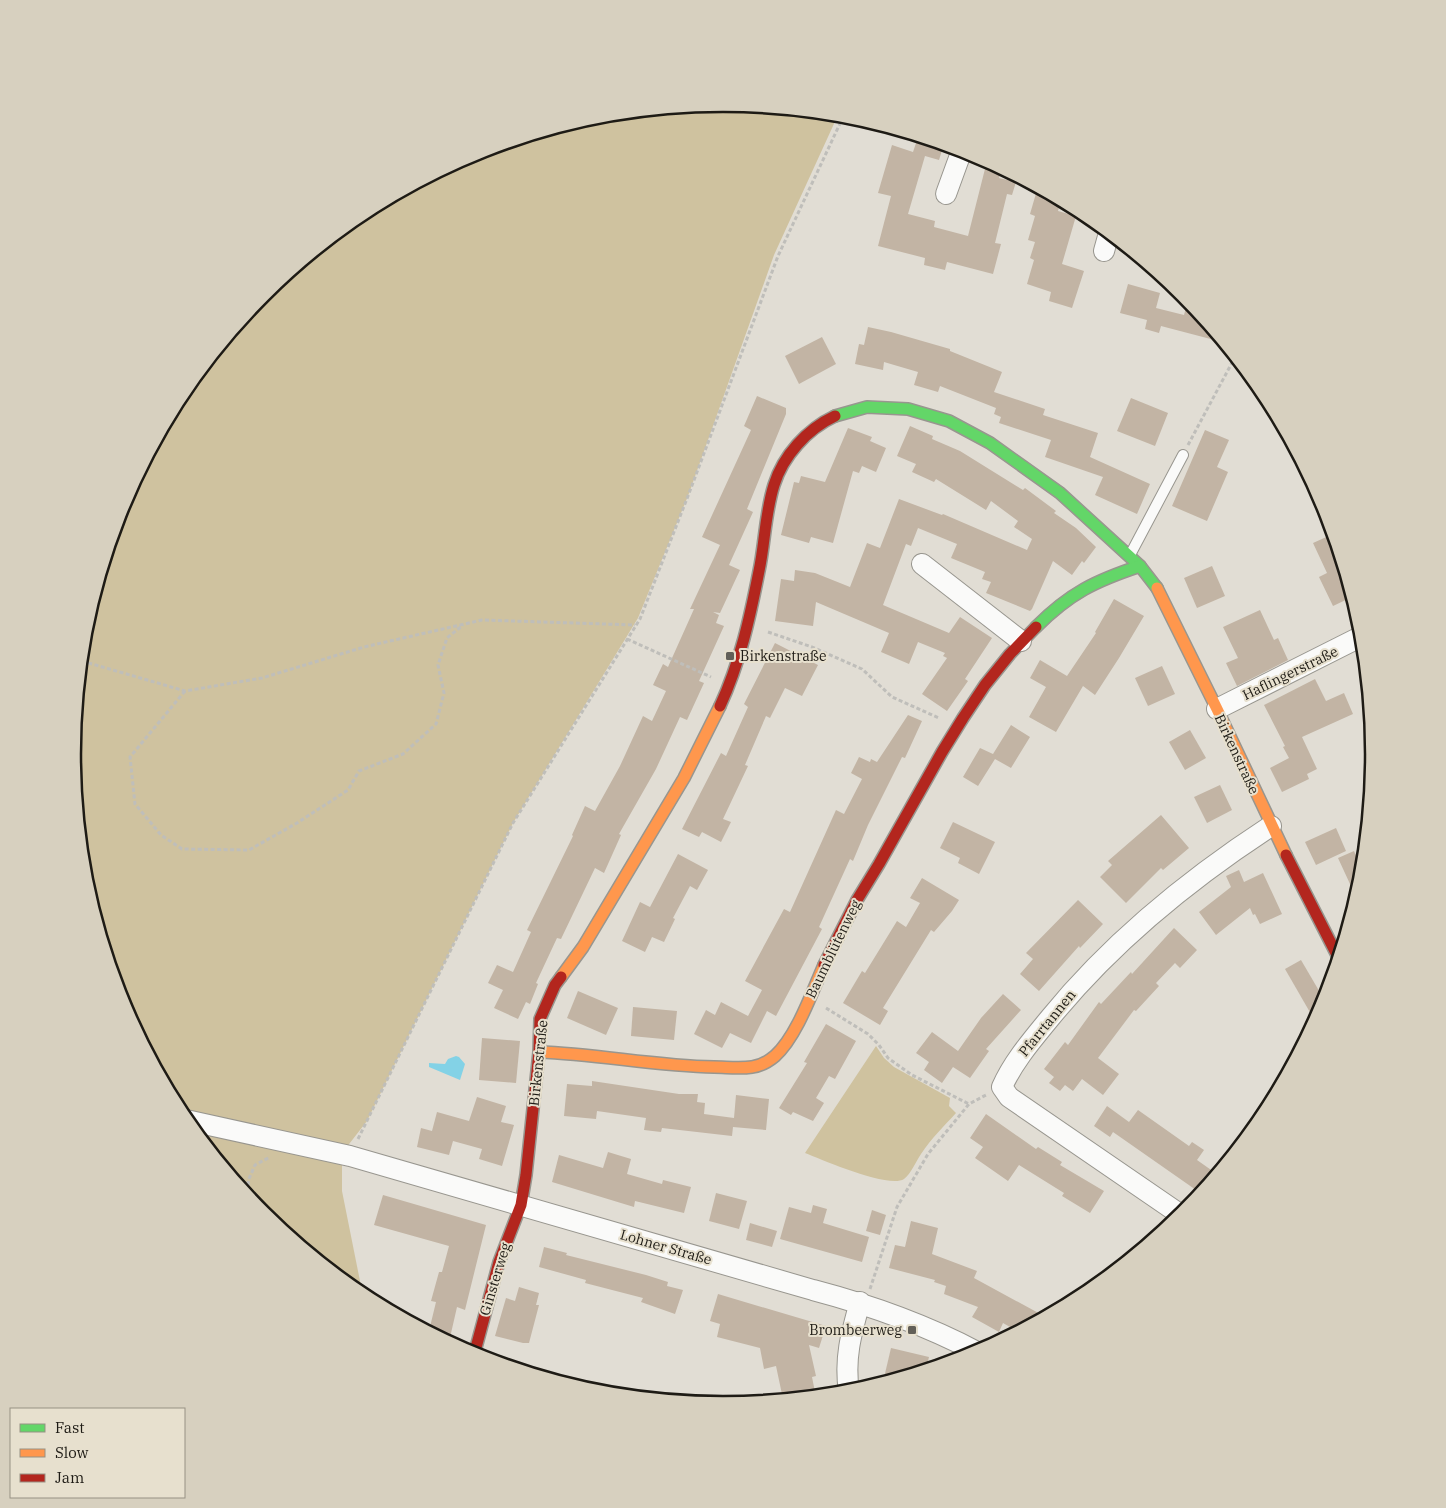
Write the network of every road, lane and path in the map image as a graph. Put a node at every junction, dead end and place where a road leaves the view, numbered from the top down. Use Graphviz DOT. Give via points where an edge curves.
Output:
graph roads {
  1 [pos="840,124"];
  2 [pos="959,157"];
  3 [pos="946,194"];
  4 [pos="1232,363"];
  5 [pos="1183,455"];
  6 [pos="1130,556"];
  7 [pos="922,564"];
  8 [pos="1140,566"];
  9 [pos="462,625"];
  10 [pos="636,625"];
  11 [pos="748,625"];
  12 [pos="628,639"];
  13 [pos="1354,640"];
  14 [pos="1021,641"];
  15 [pos="88,663"];
  16 [pos="730,685"];
  17 [pos="185,691"];
  18 [pos="1217,709"];
  19 [pos="957,727"];
  20 [pos="1271,826"];
  21 [pos="1335,945"];
  22 [pos="809,998"];
  23 [pos="539,1052"];
  24 [pos="1002,1087"];
  25 [pos="970,1104"];
  26 [pos="197,1123"];
  27 [pos="295,1144"];
  28 [pos="350,1156"];
  29 [pos="249,1185"];
  30 [pos="521,1205"];
  31 [pos="1174,1211"];
  32 [pos="862,1303"];
  33 [pos="476,1347"];
  34 [pos="968,1347"];
  35 [pos="848,1383"];
  1 -- 10 [label="path" via="778,256"];
  2 -- 3 [label="street"];
  4 -- 5 [label="path"];
  5 -- 6 [label="lane"];
  6 -- 8 [label="street, Birkenstraße"];
  6 -- 11 [label="street, Birkenstraße" via="1060,493 990,443 949,422 908,409 867,407 833,416 808,434 788,456 774,484"];
  7 -- 14 [label="street"];
  8 -- 14 [label="street, Baumblütenweg" via="1070,598"];
  8 -- 18 [label="street, Birkenstraße" via="1158,589"];
  9 -- 10 [label="path" via="482,620"];
  9 -- 17 [label="path" via="364,647 262,678"];
  9 -- 17 [label="path" via="447,638 438,666 444,693 436,724 403,754 359,771 348,790 249,850 182,849 161,836 135,804 130,757"];
  10 -- 12 [label="path"];
  11 -- 16 [label="street, Birkenstraße"];
  11 -- 19 [label="path" via="812,647 862,669 892,697"];
  12 -- 16 [label="path"];
  12 -- 28 [label="path" via="513,823"];
  13 -- 18 [label="street, Haflingerstraße"];
  14 -- 19 [label="street, Baumblütenweg"];
  15 -- 17 [label="path"];
  16 -- 23 [label="street, Birkenstraße" via="670,802 583,947 554,985 540,1019"];
  18 -- 20 [label="street, Birkenstraße"];
  19 -- 22 [label="street, Baumblütenweg" via="882,861 853,905"];
  20 -- 21 [label="street, Birkenstraße"];
  20 -- 24 [label="street, Pfarrtannen" via="1197,876 1109,952 1031,1041"];
  22 -- 23 [label="street, Baumblütenweg" via="787,1041 774,1057 754,1067 674,1065"];
  22 -- 25 [label="path" via="868,1034 888,1058 912,1075"];
  23 -- 30 [label="street, Birkenstraße"];
  24 -- 25 [label="path"];
  24 -- 31 [label="street" via="1009,1097"];
  25 -- 32 [label="path" via="928,1154 897,1207"];
  26 -- 27 [label="street, Lohner Straße"];
  27 -- 28 [label="street, Lohner Straße"];
  27 -- 29 [label="path" via="255,1165"];
  28 -- 30 [label="street, Lohner Straße"];
  30 -- 32 [label="street, Lohner Straße"];
  30 -- 33 [label="street, Ginsterweg" via="499,1262"];
  32 -- 34 [label="street, Lohner Straße" via="915,1322"];
  32 -- 35 [label="street" via="851,1334"];
}
